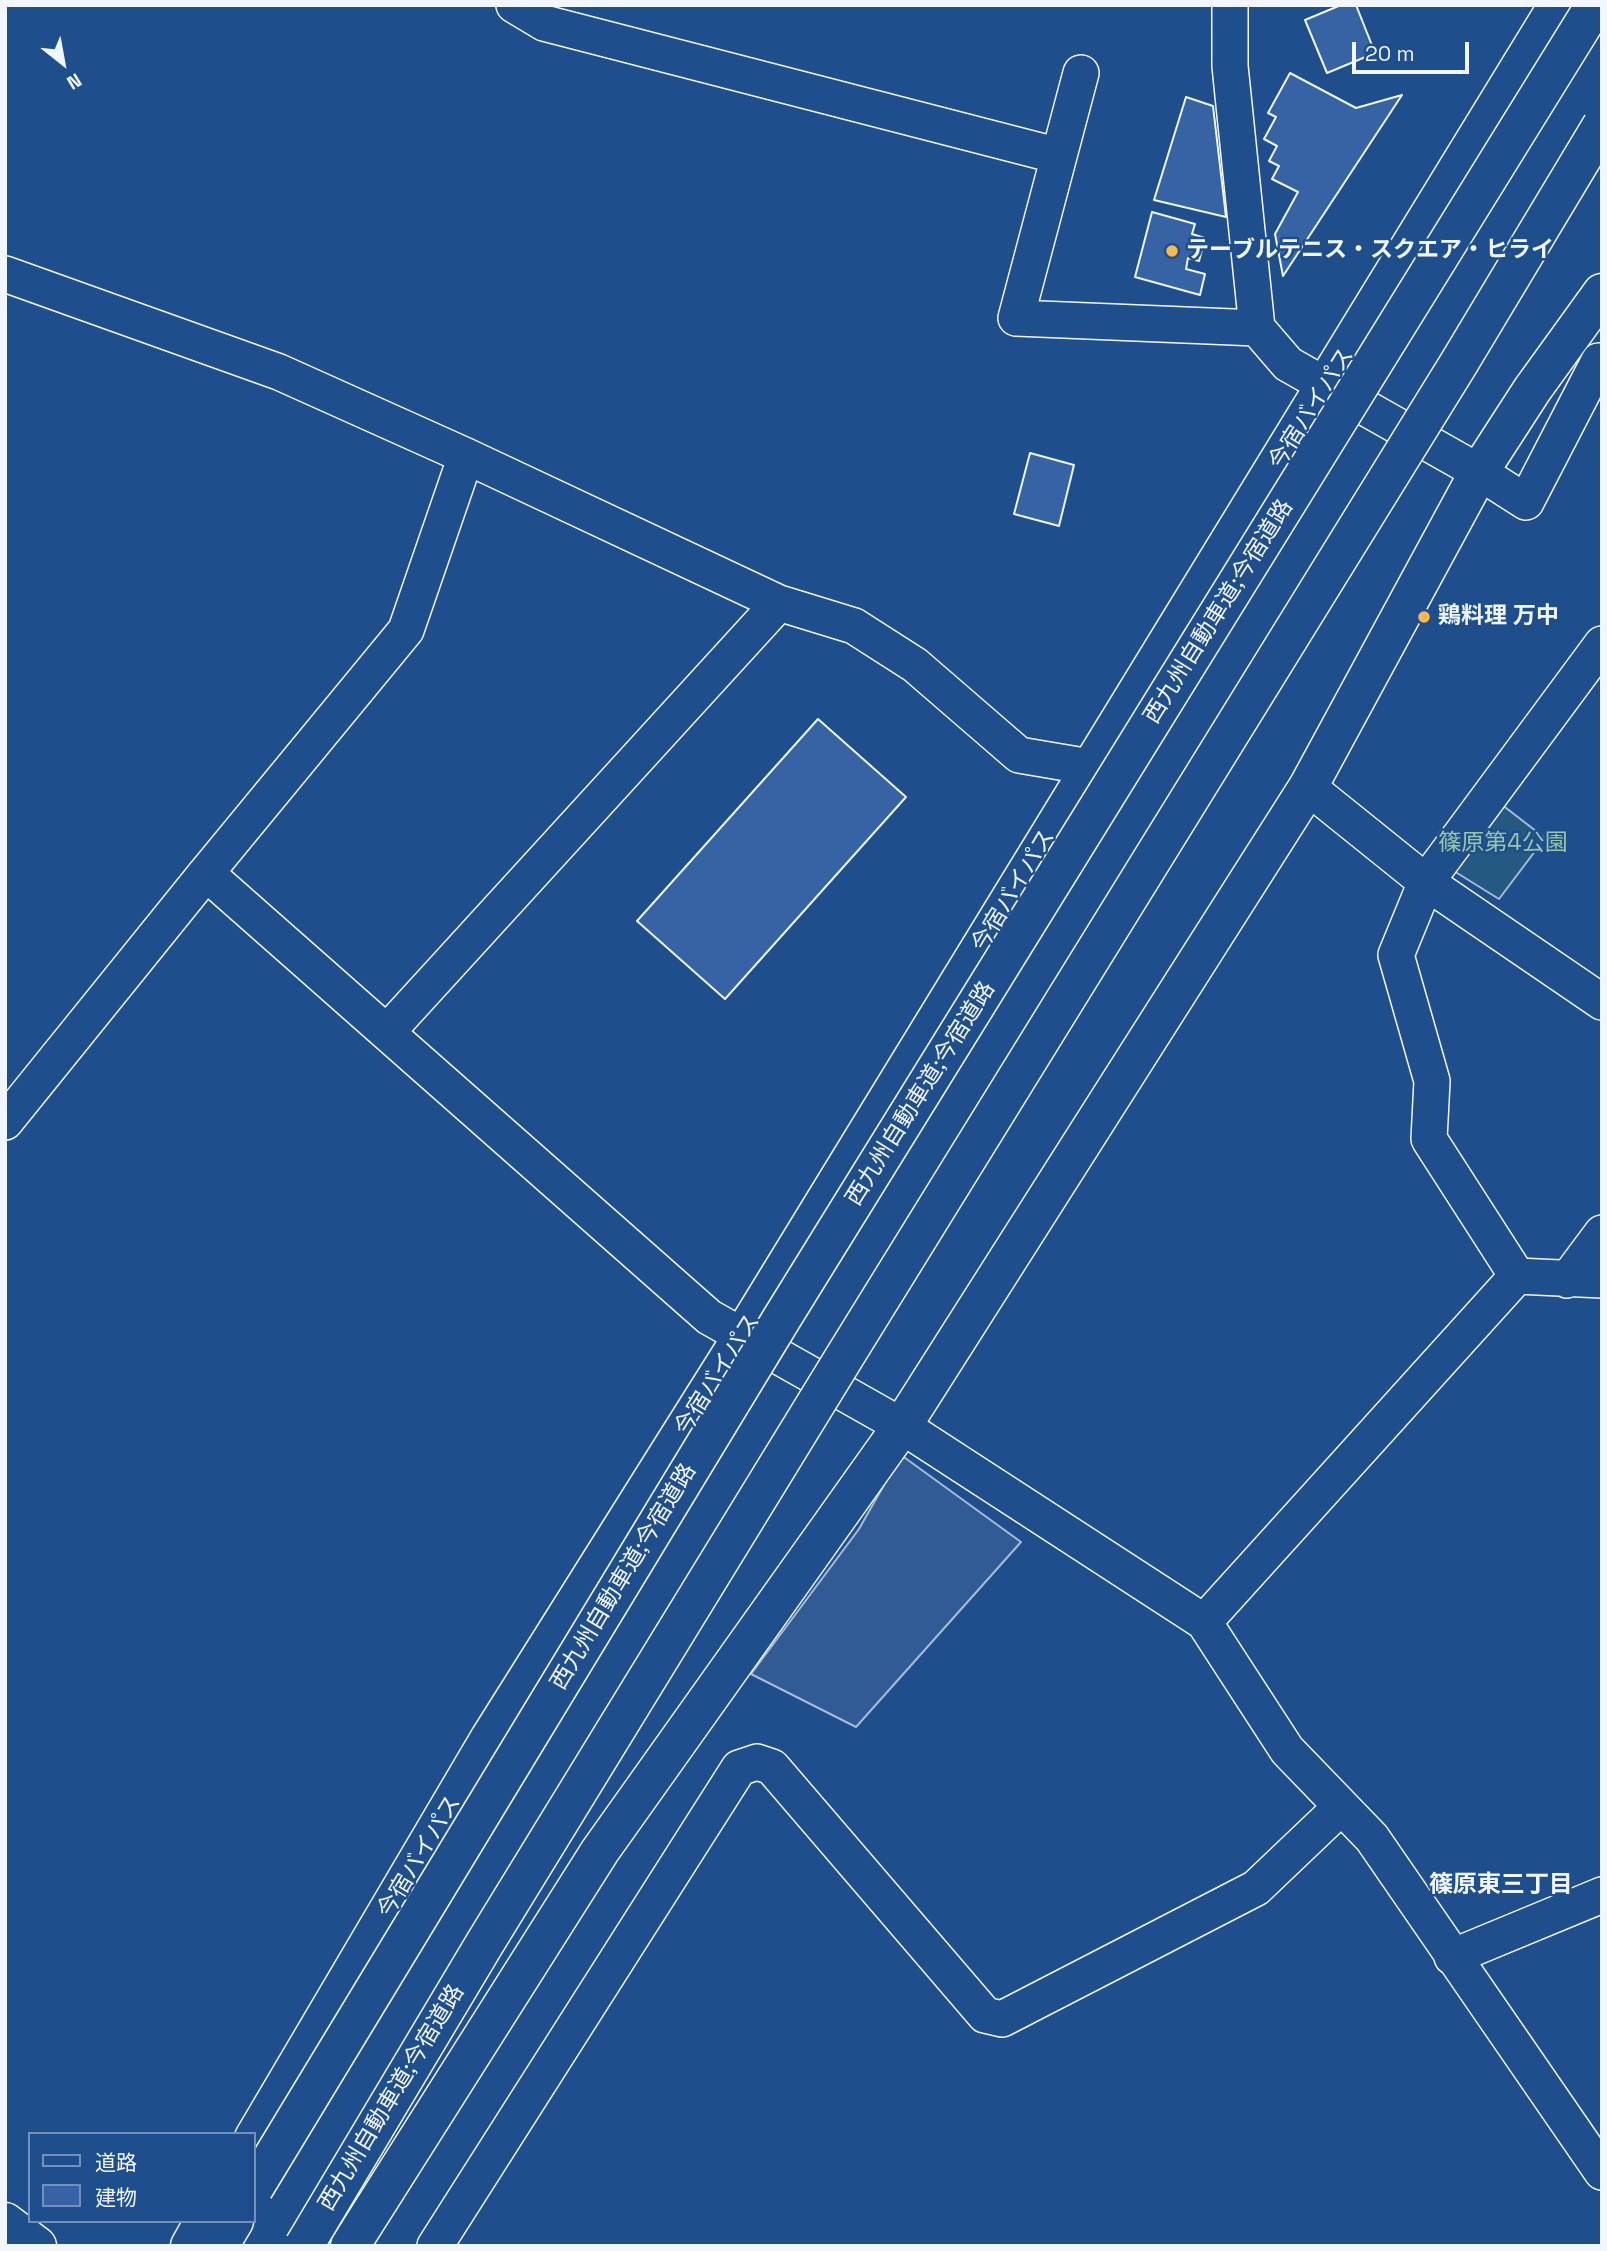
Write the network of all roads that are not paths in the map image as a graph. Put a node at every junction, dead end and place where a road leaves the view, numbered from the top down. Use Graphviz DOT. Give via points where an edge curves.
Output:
graph roads {
  1 [pos="514,5"];
  2 [pos="1558,5"];
  3 [pos="1595,5"];
  4 [pos="1225,9"];
  5 [pos="1081,73"];
  6 [pos="1602,125"];
  7 [pos="1059,156"];
  8 [pos="5,274"];
  9 [pos="1602,293"];
  10 [pos="1257,328"];
  11 [pos="1602,361"];
  12 [pos="1325,387"];
  13 [pos="466,456"];
  14 [pos="1479,472"];
  15 [pos="779,603"];
  16 [pos="1602,644"];
  17 [pos="1090,766"];
  18 [pos="1308,787"];
  19 [pos="206,873"];
  20 [pos="1426,882"];
  21 [pos="1602,1002"];
  22 [pos="387,1032"];
  23 [pos="5,1122"];
  24 [pos="1602,1233"];
  25 [pos="1517,1276"];
  26 [pos="1567,1280"];
  27 [pos="1602,1280"];
  28 [pos="742,1337"];
  29 [pos="902,1426"];
  30 [pos="1204,1622"];
  31 [pos="1341,1807"];
  32 [pos="1602,1895"];
  33 [pos="1452,1957"];
  34 [pos="256,2135"];
  35 [pos="1602,2172"];
  36 [pos="256,2185"];
  37 [pos="5,2222"];
  38 [pos="203,2223"];
  39 [pos="233,2223"];
  40 [pos="37,2246"];
  41 [pos="190,2246"];
  42 [pos="219,2246"];
  43 [pos="304,2246"];
  44 [pos="350,2246"];
  45 [pos="435,2246"];
  1 -- 7 [label="street" via="544,23"];
  2 -- 12 [label="main road, 今宿バイパス"];
  3 -- 36 [label="main road, 西九州自動車道;今宿道路, bridge" via="782,1318"];
  4 -- 10 [label="street"];
  5 -- 7 [label="street"];
  6 -- 43 [label="main road, 西九州自動車道;今宿道路, bridge" via="485,1943"];
  7 -- 10 [label="street" via="1016,318"];
  8 -- 13 [label="street" via="278,372"];
  9 -- 14 [label="main road"];
  10 -- 12 [label="street" via="1288,365"];
  11 -- 14 [label="street" via="1526,502"];
  12 -- 14 [label="street"];
  12 -- 17 [label="main road, 今宿バイパス"];
  13 -- 15 [label="street"];
  13 -- 19 [label="street" via="406,630"];
  14 -- 18 [label="main road"];
  15 -- 17 [label="street" via="853,626 915,665 1019,755"];
  15 -- 22 [label="street"];
  16 -- 20 [label="street"];
  17 -- 28 [label="main road, 今宿バイパス"];
  18 -- 20 [label="street"];
  18 -- 29 [label="main road"];
  19 -- 22 [label="street"];
  19 -- 23 [label="street"];
  20 -- 21 [label="street"];
  20 -- 25 [label="street" via="1396,955 1432,1081 1429,1139"];
  22 -- 28 [label="street" via="709,1317"];
  24 -- 26 [label="street"];
  25 -- 26 [label="street"];
  25 -- 30 [label="street"];
  26 -- 27 [label="street"];
  28 -- 29 [label="street"];
  28 -- 34 [label="main road, 今宿バイパス" via="490,1738"];
  29 -- 30 [label="street"];
  29 -- 44 [label="main road" via="600,1851"];
  30 -- 31 [label="street" via="1287,1750"];
  31 -- 33 [label="street" via="1372,1838"];
  31 -- 45 [label="street" via="1256,1888 1002,2019 985,2015 772,1768 757,1762 739,1768"];
  32 -- 33 [label="street"];
  33 -- 35 [label="street"];
  37 -- 40 [label="main road"];
  38 -- 41 [label="main road"];
  39 -- 42 [label="main road"];
}
